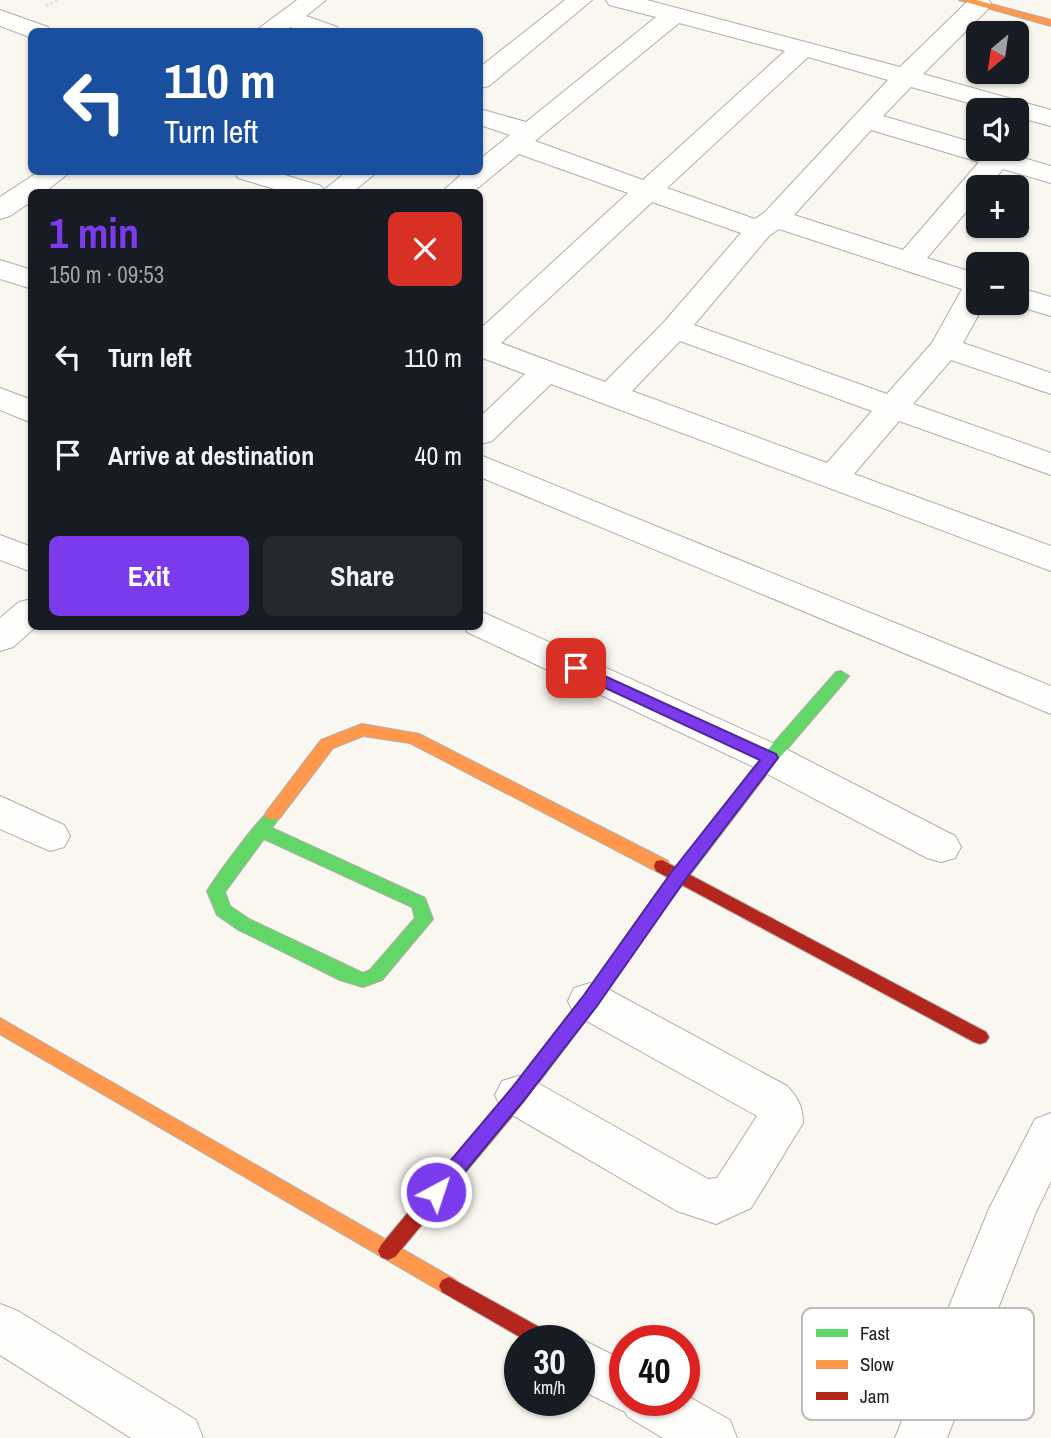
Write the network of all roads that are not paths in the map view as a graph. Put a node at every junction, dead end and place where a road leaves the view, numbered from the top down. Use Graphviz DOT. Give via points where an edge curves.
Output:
graph roads {
  1 [pos="23,0"];
  2 [pos="314,0"];
  3 [pos="580,0"];
  4 [pos="618,0"];
  5 [pos="972,2"];
  6 [pos="0,15"];
  7 [pos="674,15"];
  8 [pos="1051,23"];
  9 [pos="276,25"];
  10 [pos="29,28"];
  11 [pos="298,28"];
  12 [pos="803,48"];
  13 [pos="483,78"];
  14 [pos="904,78"];
  15 [pos="483,118"];
  16 [pos="1051,118"];
  17 [pos="867,120"];
  18 [pos="523,138"];
  19 [pos="966,151"];
  20 [pos="995,161"];
  21 [pos="1000,161"];
  22 [pos="483,170"];
  23 [pos="1051,174"];
  24 [pos="257,175"];
  25 [pos="359,175"];
  26 [pos="477,175"];
  27 [pos="302,189"];
  28 [pos="341,189"];
  29 [pos="460,189"];
  30 [pos="646,190"];
  31 [pos="28,195"];
  32 [pos="0,210"];
  33 [pos="767,224"];
  34 [pos="908,261"];
  35 [pos="0,269"];
  36 [pos="28,279"];
  37 [pos="966,282"];
  38 [pos="966,308"];
  39 [pos="675,329"];
  40 [pos="483,343"];
  41 [pos="483,347"];
  42 [pos="945,347"];
  43 [pos="546,370"];
  44 [pos="1051,384"];
  45 [pos="611,394"];
  46 [pos="0,398"];
  47 [pos="892,409"];
  48 [pos="28,411"];
  49 [pos="483,431"];
  50 [pos="1051,465"];
  51 [pos="483,466"];
  52 [pos="833,477"];
  53 [pos="0,546"];
  54 [pos="28,559"];
  55 [pos="1051,559"];
  56 [pos="28,614"];
  57 [pos="483,624"];
  58 [pos="0,638"];
  59 [pos="841,676"];
  60 [pos="1051,701"];
  61 [pos="770,758"];
  62 [pos="0,811"];
  63 [pos="261,830"];
  64 [pos="50,836"];
  65 [pos="941,847"];
  66 [pos="679,875"];
  67 [pos="590,1001"];
  68 [pos="0,1025"];
  69 [pos="981,1037"];
  70 [pos="517,1095"];
  71 [pos="1051,1133"];
  72 [pos="388,1251"];
  73 [pos="973,1308"];
  74 [pos="517,1325"];
  75 [pos="0,1327"];
  76 [pos="673,1416"];
  77 [pos="928,1420"];
  78 [pos="177,1438"];
  79 [pos="711,1438"];
  80 [pos="921,1438"];
  1 -- 6 [label="street"];
  2 -- 9 [label="street"];
  3 -- 13 [label="street"];
  4 -- 7 [label="street"];
  5 -- 8 [label="street"];
  5 -- 14 [label="street"];
  6 -- 10 [label="street"];
  7 -- 12 [label="street"];
  7 -- 18 [label="street"];
  9 -- 11 [label="street"];
  12 -- 14 [label="street"];
  12 -- 30 [label="street"];
  14 -- 16 [label="street"];
  14 -- 17 [label="street"];
  15 -- 18 [label="street"];
  17 -- 19 [label="street"];
  17 -- 33 [label="street"];
  18 -- 22 [label="street"];
  18 -- 30 [label="street"];
  20 -- 34 [label="street"];
  21 -- 23 [label="street"];
  24 -- 27 [label="street"];
  25 -- 28 [label="street"];
  26 -- 29 [label="street"];
  30 -- 33 [label="street"];
  30 -- 40 [label="street"];
  31 -- 32 [label="street"];
  33 -- 34 [label="street"];
  33 -- 39 [label="street"];
  34 -- 37 [label="street"];
  35 -- 36 [label="street"];
  38 -- 42 [label="street"];
  39 -- 45 [label="street"];
  39 -- 47 [label="street"];
  41 -- 43 [label="street"];
  42 -- 44 [label="street"];
  42 -- 47 [label="street"];
  43 -- 45 [label="street"];
  43 -- 49 [label="street"];
  45 -- 52 [label="street"];
  46 -- 48 [label="street"];
  47 -- 50 [label="street"];
  47 -- 52 [label="street"];
  51 -- 60 [label="street"];
  52 -- 55 [label="street"];
  53 -- 54 [label="street"];
  56 -- 58 [label="street"];
  57 -- 61 [label="street"];
  59 -- 61 [label="street"];
  61 -- 65 [label="street"];
  61 -- 66 [label="street"];
  62 -- 64 [label="street"];
  63 -- 63 [label="street" via="419,903 424,919 376,975 363,980 243,924 223,910 216,891"];
  63 -- 66 [label="street" via="327,744 362,730 414,738"];
  66 -- 67 [label="street"];
  66 -- 69 [label="street"];
  67 -- 70 [label="street"];
  67 -- 70 [label="street" via="771,1100 780,1110 780,1123 734,1193 716,1203 694,1196"];
  68 -- 72 [label="street"];
  70 -- 72 [label="street"];
  71 -- 73 [label="street" via="1013,1209"];
  72 -- 74 [label="street"];
  75 -- 78 [label="street"];
  76 -- 79 [label="street"];
  77 -- 80 [label="street"];
}
